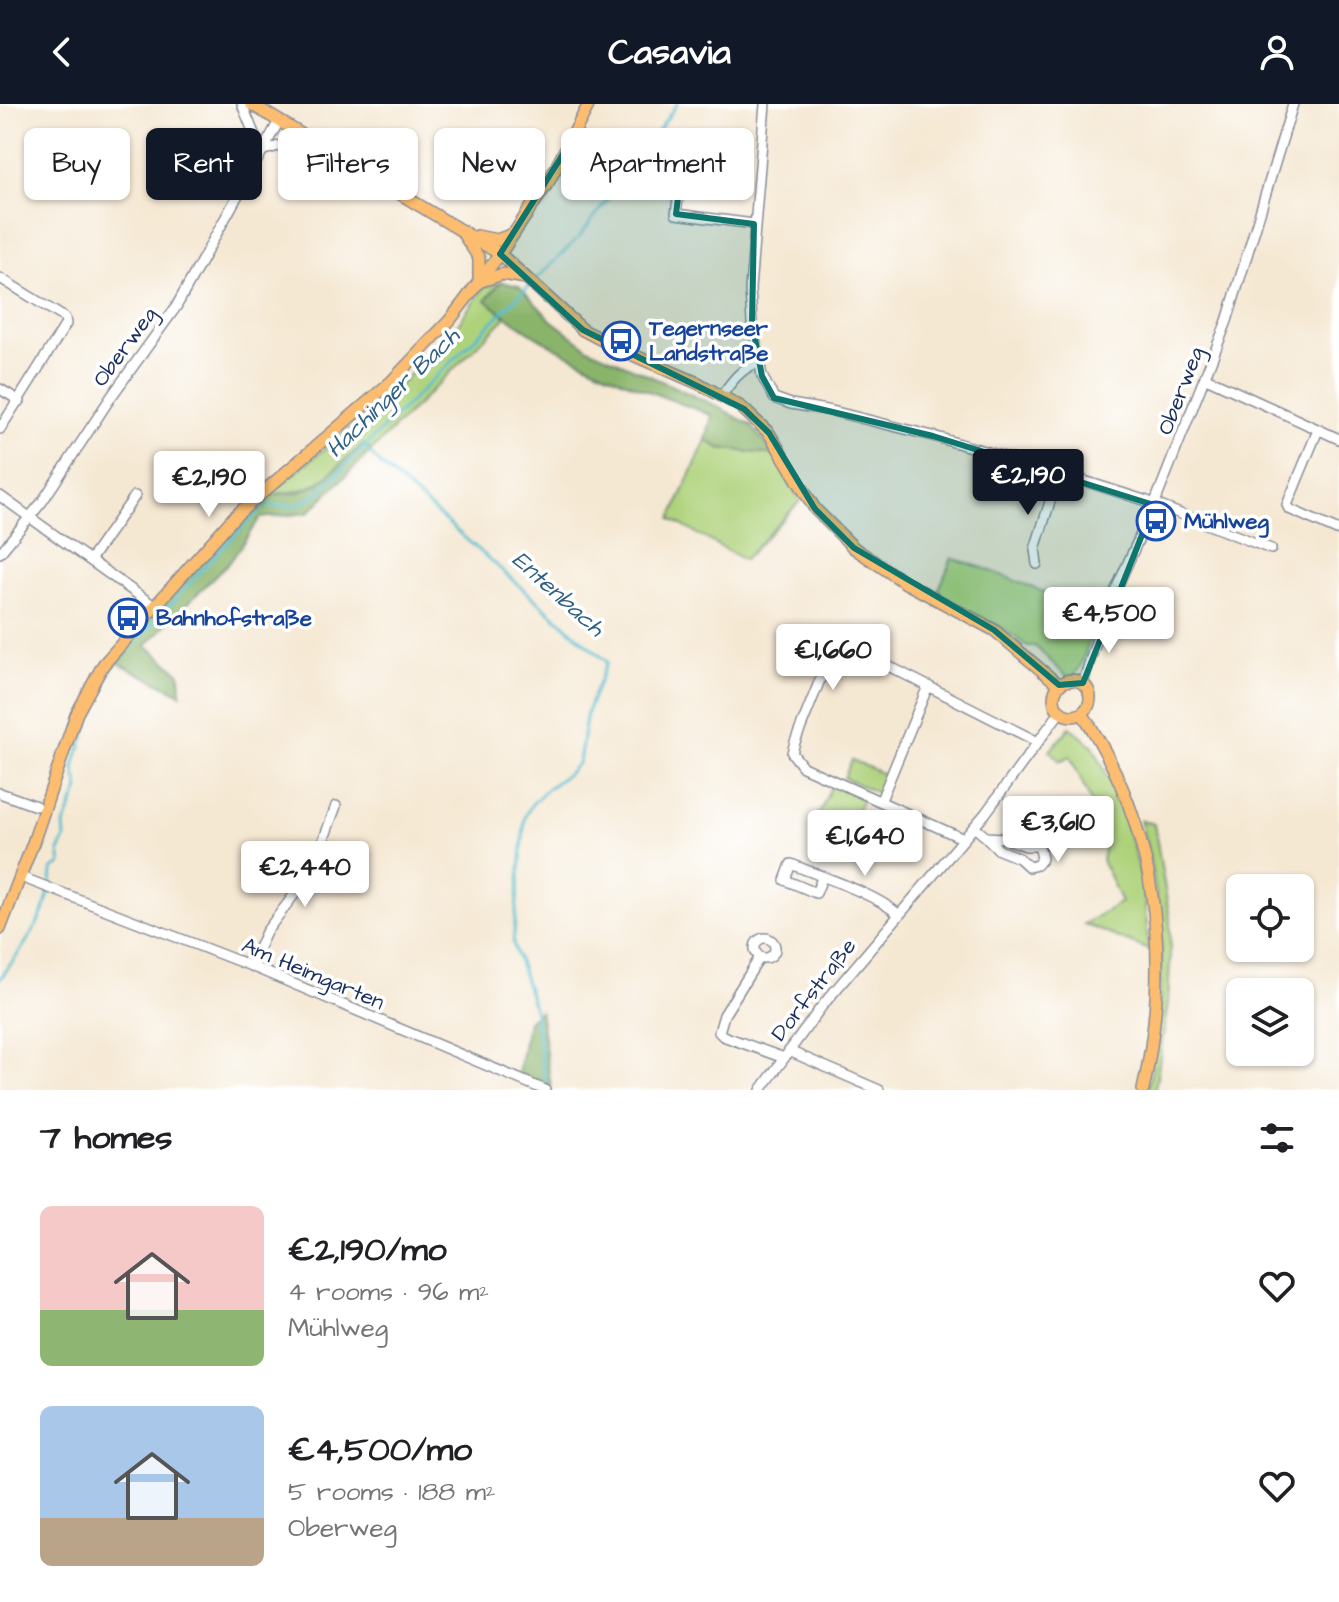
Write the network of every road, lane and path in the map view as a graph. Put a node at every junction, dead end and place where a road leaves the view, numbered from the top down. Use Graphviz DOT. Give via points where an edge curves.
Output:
graph roads {
  1 [pos="242,104"];
  2 [pos="251,104"];
  3 [pos="589,104"];
  4 [pos="765,104"];
  5 [pos="1293,104"];
  6 [pos="279,121"];
  7 [pos="252,128"];
  8 [pos="291,128"];
  9 [pos="578,128"];
  10 [pos="262,149"];
  11 [pos="561,160"];
  12 [pos="235,200"];
  13 [pos="410,200"];
  14 [pos="678,200"];
  15 [pos="754,224"];
  16 [pos="458,229"];
  17 [pos="513,234"];
  18 [pos="500,254"];
  19 [pos="0,278"];
  20 [pos="530,279"];
  21 [pos="479,282"];
  22 [pos="760,362"];
  23 [pos="1206,378"];
  24 [pos="0,389"];
  25 [pos="722,395"];
  26 [pos="20,401"];
  27 [pos="0,429"];
  28 [pos="1318,430"];
  29 [pos="1339,439"];
  30 [pos="1059,473"];
  31 [pos="0,496"];
  32 [pos="135,496"];
  33 [pos="1154,505"];
  34 [pos="30,517"];
  35 [pos="1339,531"];
  36 [pos="1271,549"];
  37 [pos="0,553"];
  38 [pos="90,560"];
  39 [pos="1037,564"];
  40 [pos="154,606"];
  41 [pos="1083,683"];
  42 [pos="1059,685"];
  43 [pos="928,686"];
  44 [pos="1060,712"];
  45 [pos="1082,713"];
  46 [pos="1038,742"];
  47 [pos="0,793"];
  48 [pos="881,800"];
  49 [pos="36,806"];
  50 [pos="336,806"];
  51 [pos="974,827"];
  52 [pos="986,837"];
  53 [pos="964,839"];
  54 [pos="21,877"];
  55 [pos="822,878"];
  56 [pos="898,914"];
  57 [pos="0,929"];
  58 [pos="760,957"];
  59 [pos="251,966"];
  60 [pos="786,1055"];
  61 [pos="540,1089"];
  62 [pos="761,1090"];
  63 [pos="879,1090"];
  64 [pos="1143,1090"];
  1 -- 7 [label="street"];
  2 -- 6 [label="main road"];
  3 -- 9 [label="main road"];
  4 -- 15 [label="street"];
  5 -- 23 [label="street, Oberweg"];
  6 -- 8 [label="main road"];
  6 -- 10 [label="street, Oberweg"];
  11 -- 17 [label="main road"];
  12 -- 34 [label="street, Oberweg" via="189,287"];
  13 -- 16 [label="main road"];
  14 -- 15 [label="street" via="676,214"];
  15 -- 22 [label="street" via="750,289"];
  16 -- 17 [label="main road" via="497,240"];
  16 -- 18 [label="main road"];
  16 -- 21 [label="main road" via="479,258"];
  17 -- 18 [label="main road"];
  18 -- 20 [label="main road"];
  18 -- 21 [label="main road"];
  19 -- 26 [label="street" via="65,318 66,324"];
  20 -- 21 [label="main road" via="503,274"];
  20 -- 25 [label="main road" via="569,319 598,339"];
  21 -- 40 [label="main road" via="411,362 234,517"];
  22 -- 25 [label="street" via="735,377"];
  22 -- 30 [label="street" via="769,392 780,401"];
  23 -- 28 [label="street"];
  23 -- 33 [label="street, Oberweg"];
  24 -- 26 [label="street"];
  25 -- 42 [label="main road" via="769,433 815,509 854,548 904,582 994,630"];
  26 -- 27 [label="street"];
  28 -- 29 [label="street"];
  28 -- 35 [label="street" via="1287,505"];
  30 -- 33 [label="street"];
  30 -- 39 [label="street" via="1035,549"];
  31 -- 34 [label="street"];
  32 -- 38 [label="street"];
  33 -- 36 [label="street"];
  33 -- 41 [label="street, Oberweg" via="1104,616"];
  34 -- 37 [label="street, Oberweg"];
  34 -- 38 [label="street"];
  38 -- 40 [label="street"];
  40 -- 54 [label="main road" via="103,665 85,695"];
  41 -- 42 [label="main road" via="1068,680"];
  41 -- 45 [label="main road" via="1090,699"];
  42 -- 44 [label="main road" via="1053,698"];
  43 -- 46 [label="street"];
  43 -- 48 [label="street"];
  43 -- 48 [label="street" via="845,644 832,650 792,753 803,767"];
  44 -- 45 [label="main road" via="1071,717"];
  44 -- 46 [label="street, Dorfstraße"];
  45 -- 64 [label="main road" via="1122,787 1152,894 1158,986"];
  46 -- 51 [label="street, Dorfstraße"];
  47 -- 49 [label="street"];
  48 -- 53 [label="street"];
  50 -- 59 [label="street" via="312,871 266,932"];
  51 -- 52 [label="street"];
  51 -- 53 [label="street, Dorfstraße"];
  52 -- 52 [label="street" via="1029,867 1042,859 1036,846"];
  53 -- 56 [label="street, Dorfstraße"];
  54 -- 57 [label="main road"];
  54 -- 59 [label="street, Am Heimgarten"];
  55 -- 56 [label="street"];
  56 -- 60 [label="street, Dorfstraße"];
  58 -- 60 [label="street" via="719,1032"];
  59 -- 61 [label="street, Am Heimgarten"];
  60 -- 62 [label="street, Dorfstraße"];
  60 -- 63 [label="street"];
}
